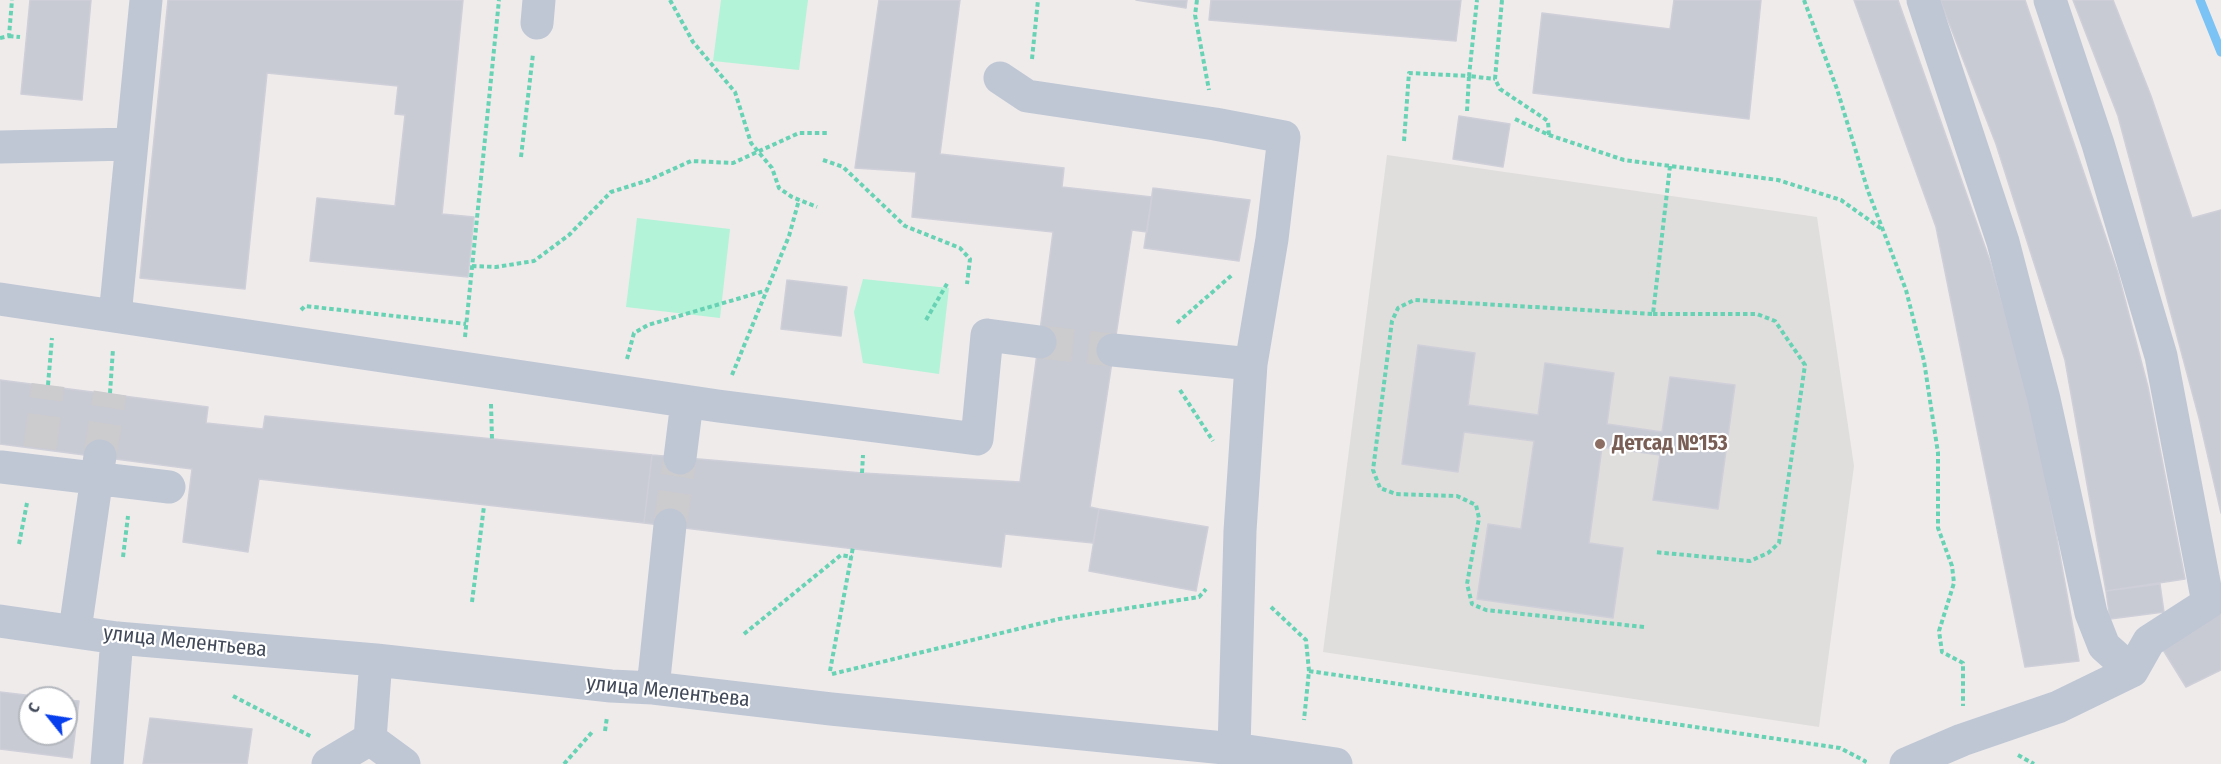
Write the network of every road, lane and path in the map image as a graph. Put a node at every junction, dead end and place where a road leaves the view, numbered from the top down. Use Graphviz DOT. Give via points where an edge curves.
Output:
graph roads {
  1 [pos="12,0"];
  2 [pos="146,0"];
  3 [pos="499,0"];
  4 [pos="670,0"];
  5 [pos="1038,0"];
  6 [pos="1197,0"];
  7 [pos="1477,0"];
  8 [pos="1502,0"];
  9 [pos="1804,0"];
  10 [pos="1923,0"];
  11 [pos="2050,0"];
  12 [pos="538,11"];
  13 [pos="9,36"];
  14 [pos="20,37"];
  15 [pos="0,38"];
  16 [pos="1469,76"];
  17 [pos="1000,78"];
  18 [pos="1495,79"];
  19 [pos="1029,82"];
  20 [pos="1467,111"];
  21 [pos="1515,119"];
  22 [pos="1215,124"];
  23 [pos="827,133"];
  24 [pos="1549,135"];
  25 [pos="1404,141"];
  26 [pos="130,144"];
  27 [pos="0,147"];
  28 [pos="758,153"];
  29 [pos="521,157"];
  30 [pos="823,160"];
  31 [pos="1670,166"];
  32 [pos="799,200"];
  33 [pos="817,207"];
  34 [pos="1883,230"];
  35 [pos="1272,239"];
  36 [pos="472,266"];
  37 [pos="948,282"];
  38 [pos="967,284"];
  39 [pos="768,290"];
  40 [pos="0,299"];
  41 [pos="55,307"];
  42 [pos="1653,314"];
  43 [pos="115,316"];
  44 [pos="926,320"];
  45 [pos="466,324"];
  46 [pos="270,339"];
  47 [pos="1040,342"];
  48 [pos="1113,350"];
  49 [pos="1147,354"];
  50 [pos="1251,364"];
  51 [pos="461,366"];
  52 [pos="48,385"];
  53 [pos="1177,385"];
  54 [pos="623,392"];
  55 [pos="110,393"];
  56 [pos="703,404"];
  57 [pos="680,458"];
  58 [pos="1,467"];
  59 [pos="98,467"];
  60 [pos="1244,479"];
  61 [pos="169,488"];
  62 [pos="484,506"];
  63 [pos="26,507"];
  64 [pos="129,509"];
  65 [pos="670,525"];
  66 [pos="19,544"];
  67 [pos="853,547"];
  68 [pos="1654,552"];
  69 [pos="123,557"];
  70 [pos="852,557"];
  71 [pos="1239,566"];
  72 [pos="2215,600"];
  73 [pos="472,602"];
  74 [pos="0,621"];
  75 [pos="1644,627"];
  76 [pos="75,630"];
  77 [pos="744,634"];
  78 [pos="117,638"];
  79 [pos="376,660"];
  80 [pos="1309,671"];
  81 [pos="2132,671"];
  82 [pos="653,688"];
  83 [pos="233,696"];
  84 [pos="1304,720"];
  85 [pos="593,731"];
  86 [pos="1962,740"];
  87 [pos="1234,749"];
  88 [pos="348,752"];
  89 [pos="107,764"];
  90 [pos="404,764"];
  91 [pos="564,764"];
  92 [pos="1336,764"];
  93 [pos="1863,764"];
  94 [pos="1906,764"];
  1 -- 13 [label="path"];
  2 -- 26 [label="street"];
  3 -- 36 [label="path"];
  4 -- 28 [label="path" via="693,42 735,92 751,143"];
  5 -- 19 [label="path"];
  6 -- 22 [label="path" via="1195,15"];
  7 -- 16 [label="path"];
  8 -- 18 [label="path"];
  9 -- 34 [label="path"];
  10 -- 81 [label="street" via="2003,242 2044,399 2091,614 2104,646"];
  11 -- 72 [label="street" via="2161,356"];
  12 -- 29 [label="path"];
  13 -- 14 [label="path"];
  13 -- 15 [label="path"];
  16 -- 18 [label="path"];
  16 -- 20 [label="path"];
  16 -- 25 [label="path" via="1409,73"];
  17 -- 19 [label="street"];
  18 -- 24 [label="path" via="1500,89 1548,121"];
  19 -- 22 [label="street"];
  21 -- 24 [label="path"];
  22 -- 35 [label="street" via="1284,137"];
  23 -- 28 [label="path" via="799,133"];
  24 -- 31 [label="path" via="1624,160"];
  26 -- 27 [label="street"];
  26 -- 43 [label="street"];
  28 -- 32 [label="path" via="772,168 778,188"];
  28 -- 36 [label="path" via="733,163 691,161 611,192 569,235 534,261"];
  30 -- 38 [label="path" via="843,167 905,226 960,248 970,259"];
  31 -- 34 [label="path" via="1778,180 1841,200"];
  31 -- 42 [label="path"];
  32 -- 33 [label="path"];
  32 -- 39 [label="path"];
  34 -- 86 [label="path" via="1906,290 1924,361 1938,453 1938,528 1954,583 1939,631 1942,652 1963,663"];
  35 -- 49 [label="path"];
  35 -- 50 [label="street"];
  36 -- 45 [label="path"];
  37 -- 44 [label="path"];
  39 -- 54 [label="path" via="659,321 634,333"];
  39 -- 56 [label="path"];
  40 -- 41 [label="street"];
  41 -- 43 [label="street"];
  41 -- 52 [label="path"];
  42 -- 68 [label="path" via="1757,314 1774,321 1805,365 1779,543 1750,561"];
  42 -- 75 [label="path" via="1414,300 1398,308 1392,321 1373,470 1380,488 1396,494 1457,496 1476,505 1479,518 1467,584 1472,604 1486,610"];
  43 -- 46 [label="street"];
  43 -- 55 [label="path"];
  45 -- 46 [label="path" via="305,306"];
  45 -- 51 [label="path"];
  46 -- 51 [label="street"];
  47 -- 56 [label="street" via="987,335 977,440"];
  48 -- 49 [label="street"];
  49 -- 50 [label="street"];
  50 -- 60 [label="street"];
  51 -- 54 [label="street"];
  53 -- 60 [label="path" via="1206,433"];
  54 -- 56 [label="street"];
  56 -- 57 [label="street"];
  58 -- 59 [label="street" via="36,460"];
  59 -- 61 [label="street"];
  59 -- 76 [label="street"];
  60 -- 71 [label="street"];
  62 -- 73 [label="path"];
  63 -- 66 [label="path"];
  64 -- 69 [label="path"];
  65 -- 82 [label="street"];
  67 -- 70 [label="path"];
  70 -- 71 [label="path" via="831,672 1059,619 1199,597"];
  70 -- 77 [label="path" via="841,555"];
  71 -- 80 [label="path" via="1306,640"];
  71 -- 87 [label="street"];
  72 -- 81 [label="street" via="2149,641"];
  74 -- 76 [label="street, улица Мелентьева"];
  76 -- 78 [label="street, улица Мелентьева"];
  78 -- 79 [label="street, улица Мелентьева"];
  78 -- 89 [label="street"];
  79 -- 82 [label="street, улица Мелентьева"];
  79 -- 88 [label="street"];
  80 -- 84 [label="path"];
  80 -- 93 [label="path" via="1840,748 1865,761"];
  81 -- 86 [label="street" via="2058,708"];
  82 -- 87 [label="street, улица Мелентьева"];
  83 -- 88 [label="path"];
  85 -- 91 [label="path"];
  86 -- 94 [label="street"];
  87 -- 92 [label="street, улица Мелентьева"];
  88 -- 90 [label="street"];
}
